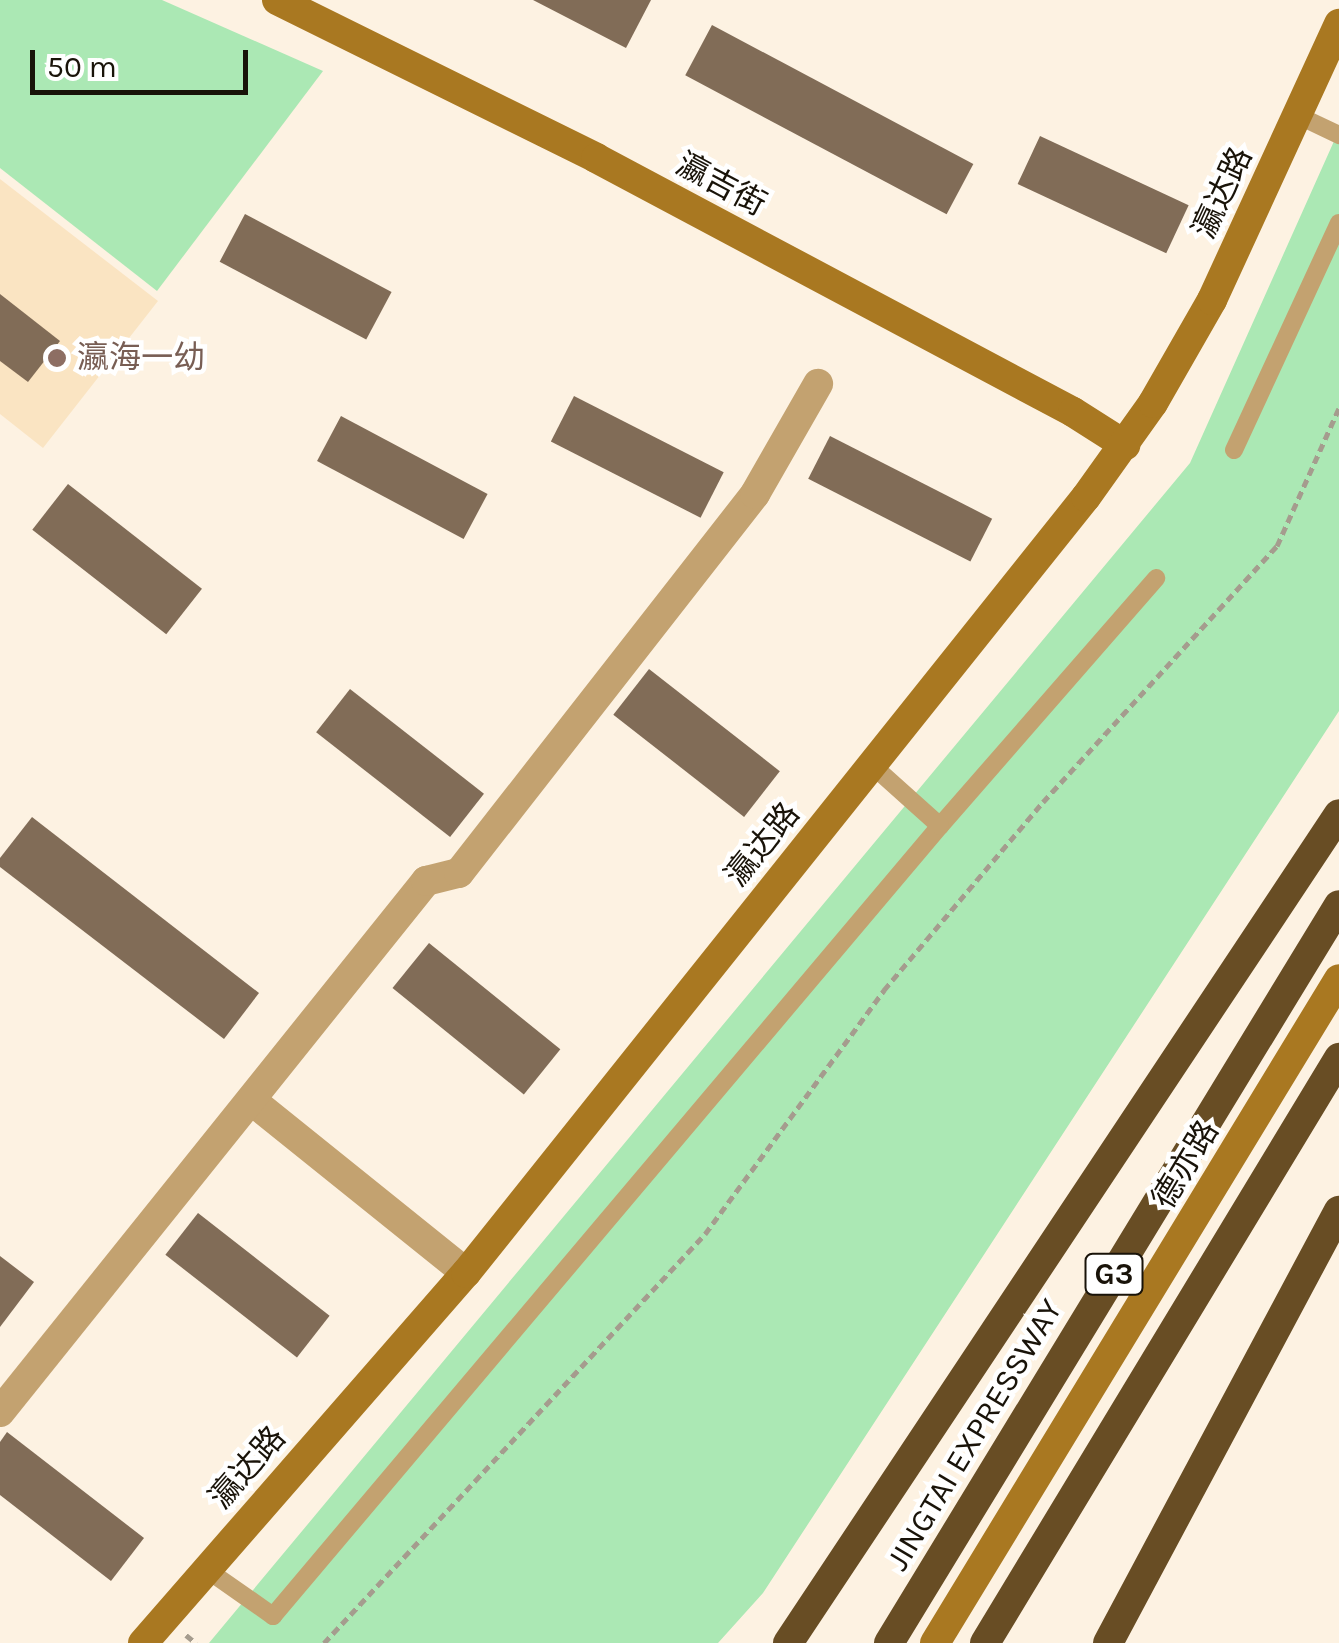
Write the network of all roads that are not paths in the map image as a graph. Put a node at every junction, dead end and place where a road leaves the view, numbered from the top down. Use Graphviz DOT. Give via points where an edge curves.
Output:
graph roads {
  1 [pos="278,0"];
  2 [pos="1339,24"];
  3 [pos="1298,115"];
  4 [pos="1339,136"];
  5 [pos="1339,223"];
  6 [pos="818,384"];
  7 [pos="1125,445"];
  8 [pos="1234,450"];
  9 [pos="1156,578"];
  10 [pos="872,765"];
  11 [pos="1339,814"];
  12 [pos="940,826"];
  13 [pos="1339,906"];
  14 [pos="1339,979"];
  15 [pos="1339,1058"];
  16 [pos="250,1100"];
  17 [pos="1339,1211"];
  18 [pos="466,1273"];
  19 [pos="5,1396"];
  20 [pos="206,1569"];
  21 [pos="142,1643"];
  22 [pos="788,1643"];
  23 [pos="890,1643"];
  24 [pos="934,1643"];
  25 [pos="985,1643"];
  26 [pos="1108,1643"];
  1 -- 7 [label="street, 瀛吉街" via="596,158"];
  2 -- 3 [label="street, 瀛达路"];
  3 -- 4 [label="lane"];
  3 -- 7 [label="street, 瀛达路" via="1212,300"];
  5 -- 8 [label="lane"];
  6 -- 16 [label="street" via="755,494 459,873 426,880"];
  7 -- 10 [label="street, 瀛达路"];
  9 -- 12 [label="lane"];
  10 -- 12 [label="lane"];
  10 -- 18 [label="street, 瀛达路"];
  11 -- 22 [label="highway"];
  12 -- 20 [label="lane" via="273,1616"];
  13 -- 23 [label="highway, JINGTAI EXPRESSWAY / G3"];
  14 -- 24 [label="street, 德亦路"];
  15 -- 25 [label="highway, G3"];
  16 -- 18 [label="street"];
  16 -- 19 [label="street"];
  17 -- 26 [label="highway"];
  18 -- 20 [label="street, 瀛达路"];
  20 -- 21 [label="street, 瀛达路"];
}
